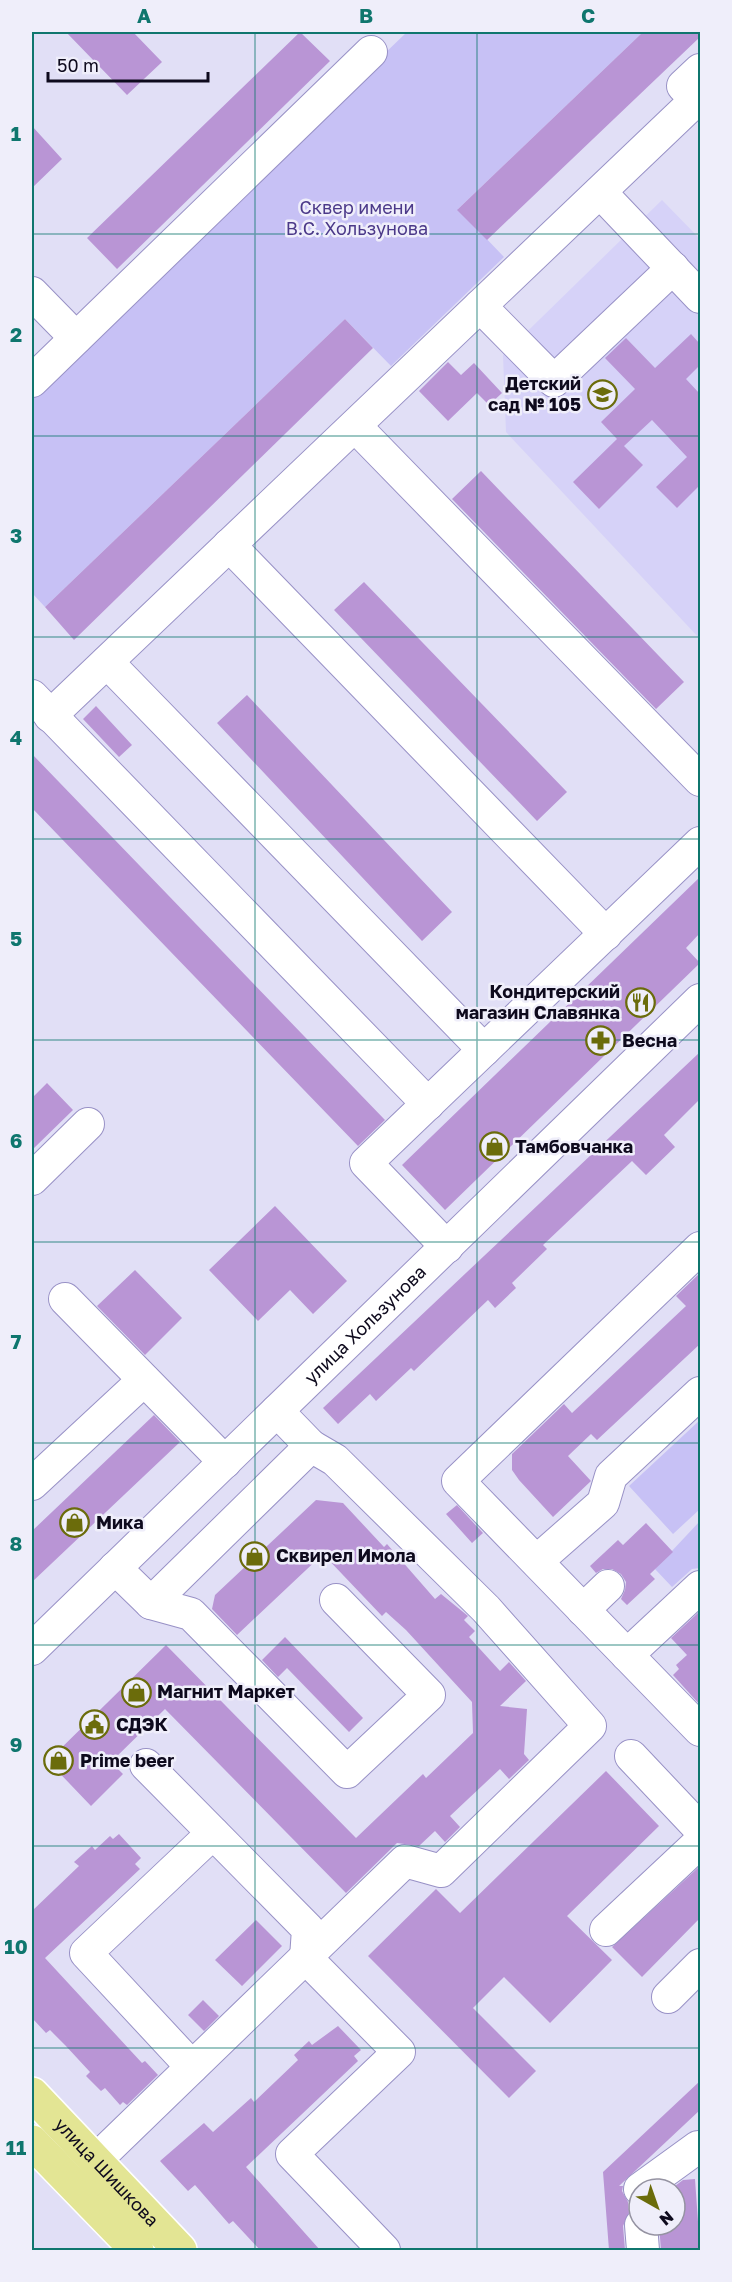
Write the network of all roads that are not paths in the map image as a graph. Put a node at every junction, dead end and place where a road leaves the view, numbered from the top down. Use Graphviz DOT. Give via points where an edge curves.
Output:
graph roads {
  1 [pos="371,52"];
  2 [pos="700,70"];
  3 [pos="698,102"];
  4 [pos="600,192"];
  5 [pos="673,268"];
  6 [pos="32,293"];
  7 [pos="700,297"];
  8 [pos="480,306"];
  9 [pos="76,338"];
  10 [pos="32,381"];
  11 [pos="355,426"];
  12 [pos="229,545"];
  13 [pos="107,662"];
  14 [pos="41,706"];
  15 [pos="700,780"];
  16 [pos="700,843"];
  17 [pos="606,934"];
  18 [pos="700,1000"];
  19 [pos="484,1050"];
  20 [pos="428,1104"];
  21 [pos="88,1124"];
  22 [pos="32,1179"];
  23 [pos="447,1247"];
  24 [pos="700,1248"];
  25 [pos="64,1299"];
  26 [pos="144,1380"];
  27 [pos="700,1393"];
  28 [pos="277,1411"];
  29 [pos="311,1446"];
  30 [pos="225,1462"];
  31 [pos="32,1484"];
  32 [pos="537,1561"];
  33 [pos="115,1568"];
  34 [pos="608,1586"];
  35 [pos="700,1587"];
  36 [pos="336,1600"];
  37 [pos="151,1604"];
  38 [pos="584,1610"];
  39 [pos="32,1649"];
  40 [pos="627,1655"];
  41 [pos="700,1730"];
  42 [pos="631,1756"];
  43 [pos="146,1765"];
  44 [pos="700,1829"];
  45 [pos="213,1833"];
  46 [pos="700,1842"];
  47 [pos="606,1930"];
  48 [pos="306,1958"];
  49 [pos="700,1965"];
  50 [pos="668,1997"];
  51 [pos="192,2067"];
  52 [pos="32,2094"];
  53 [pos="32,2142"];
  54 [pos="700,2155"];
  55 [pos="95,2161"];
  56 [pos="661,2177"];
  57 [pos="137,2250"];
  58 [pos="180,2250"];
  59 [pos="384,2250"];
  1 -- 9 [label="street"];
  2 -- 3 [label="street" via="683,86"];
  3 -- 4 [label="street"];
  4 -- 5 [label="street"];
  4 -- 8 [label="street"];
  5 -- 7 [label="street"];
  5 -- 8 [label="street" via="554,381"];
  6 -- 9 [label="street"];
  8 -- 11 [label="street"];
  9 -- 10 [label="street"];
  11 -- 12 [label="street"];
  11 -- 15 [label="street"];
  12 -- 13 [label="street"];
  12 -- 17 [label="street"];
  13 -- 14 [label="street"];
  13 -- 19 [label="street"];
  14 -- 20 [label="street"];
  16 -- 17 [label="street"];
  17 -- 19 [label="street"];
  18 -- 23 [label="street, улица Хользунова"];
  19 -- 20 [label="street"];
  20 -- 23 [label="street" via="366,1162"];
  21 -- 22 [label="street"];
  23 -- 28 [label="street, улица Хользунова"];
  24 -- 32 [label="street" via="458,1481"];
  25 -- 26 [label="street"];
  26 -- 30 [label="street"];
  26 -- 31 [label="street"];
  27 -- 32 [label="street" via="611,1476 603,1503"];
  28 -- 29 [label="street"];
  28 -- 30 [label="street, улица Хользунова"];
  29 -- 37 [label="street"];
  29 -- 48 [label="street" via="336,1460 486,1609 590,1726 441,1870 405,1861"];
  30 -- 33 [label="street, улица Хользунова"];
  32 -- 38 [label="street"];
  33 -- 37 [label="street"];
  33 -- 39 [label="street, улица Хользунова"];
  34 -- 38 [label="street"];
  35 -- 40 [label="street"];
  36 -- 37 [label="street" via="429,1695 346,1772 191,1614"];
  38 -- 40 [label="street"];
  40 -- 41 [label="street"];
  42 -- 44 [label="street"];
  43 -- 45 [label="street"];
  45 -- 48 [label="street" via="308,1929"];
  45 -- 51 [label="street" via="86,1953"];
  46 -- 47 [label="street"];
  48 -- 51 [label="street"];
  48 -- 59 [label="street" via="399,2052 292,2154"];
  49 -- 50 [label="street"];
  51 -- 55 [label="street"];
  52 -- 55 [label="main road, улица Шишкова"];
  53 -- 57 [label="main road, улица Шишкова"];
  54 -- 56 [label="street"];
  55 -- 58 [label="main road, улица Шишкова"];
}
